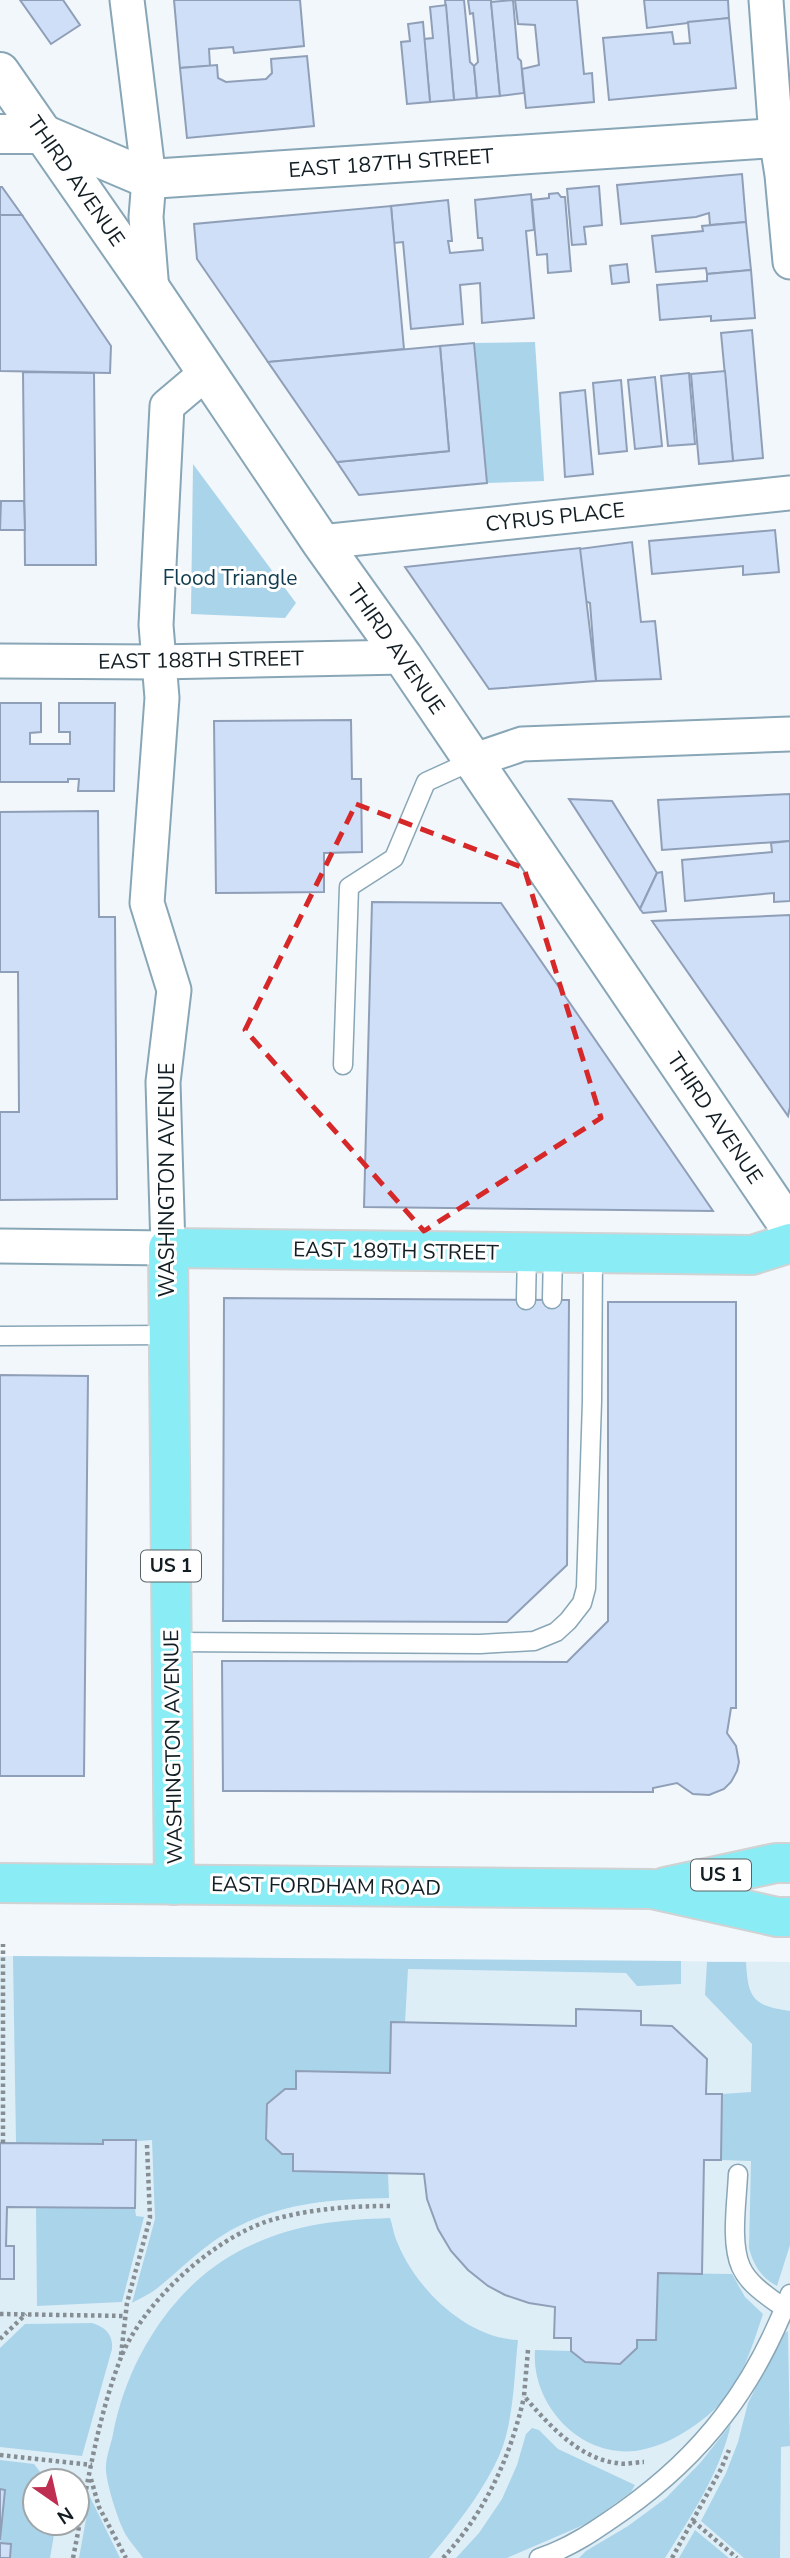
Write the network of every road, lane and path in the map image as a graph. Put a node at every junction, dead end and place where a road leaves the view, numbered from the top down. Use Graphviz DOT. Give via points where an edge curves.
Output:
graph roads {
  1 [pos="127,0"];
  2 [pos="766,0"];
  3 [pos="0,72"];
  4 [pos="0,134"];
  5 [pos="43,134"];
  6 [pos="783,137"];
  7 [pos="149,178"];
  8 [pos="790,262"];
  9 [pos="152,291"];
  10 [pos="206,373"];
  11 [pos="790,493"];
  12 [pos="321,542"];
  13 [pos="402,657"];
  14 [pos="0,661"];
  15 [pos="158,662"];
  16 [pos="790,734"];
  17 [pos="472,761"];
  18 [pos="342,1065"];
  19 [pos="790,1228"];
  20 [pos="790,1243"];
  21 [pos="0,1246"];
  22 [pos="168,1248"];
  23 [pos="540,1253"];
  24 [pos="593,1253"];
  25 [pos="552,1299"];
  26 [pos="526,1300"];
  27 [pos="168,1335"];
  28 [pos="0,1336"];
  29 [pos="171,1642"];
  30 [pos="790,1863"];
  31 [pos="0,1883"];
  32 [pos="174,1885"];
  33 [pos="652,1889"];
  34 [pos="790,1917"];
  35 [pos="3,1944"];
  36 [pos="3,2143"];
  37 [pos="147,2145"];
  38 [pos="737,2175"];
  39 [pos="390,2206"];
  40 [pos="787,2301"];
  41 [pos="0,2314"];
  42 [pos="26,2314"];
  43 [pos="125,2316"];
  44 [pos="0,2339"];
  45 [pos="528,2350"];
  46 [pos="120,2359"];
  47 [pos="524,2396"];
  48 [pos="732,2442"];
  49 [pos="0,2455"];
  50 [pos="691,2456"];
  51 [pos="92,2465"];
  52 [pos="91,2470"];
  53 [pos="91,2479"];
  54 [pos="693,2521"];
  55 [pos="77,2537"];
  56 [pos="73,2558"];
  57 [pos="126,2558"];
  58 [pos="443,2558"];
  59 [pos="539,2558"];
  60 [pos="672,2558"];
  61 [pos="737,2558"];
  1 -- 7 [label="street"];
  2 -- 6 [label="street"];
  3 -- 5 [label="main road, THIRD AVENUE"];
  4 -- 5 [label="main road, EAST 187TH STREET"];
  5 -- 7 [label="main road, EAST 187TH STREET"];
  5 -- 9 [label="main road, THIRD AVENUE"];
  6 -- 7 [label="main road, EAST 187TH STREET"];
  6 -- 8 [label="street"];
  7 -- 9 [label="street" via="146,217"];
  9 -- 10 [label="main road, THIRD AVENUE"];
  10 -- 12 [label="main road, THIRD AVENUE"];
  10 -- 15 [label="street, WASHINGTON AVENUE" via="167,406"];
  11 -- 12 [label="street, CYRUS PLACE"];
  12 -- 13 [label="main road, THIRD AVENUE"];
  13 -- 15 [label="street, EAST 188TH STREET"];
  13 -- 17 [label="main road, THIRD AVENUE"];
  14 -- 15 [label="street, EAST 188TH STREET"];
  15 -- 22 [label="street, WASHINGTON AVENUE" via="162,698 148,903 174,990 163,1082"];
  16 -- 17 [label="street" via="522,744"];
  17 -- 18 [label="lane" via="426,782 394,858 349,887"];
  17 -- 19 [label="main road, THIRD AVENUE"];
  20 -- 24 [label="main road, EAST 189TH STREET" via="752,1255"];
  21 -- 22 [label="street, EAST 189TH STREET"];
  22 -- 23 [label="main road, EAST 189TH STREET"];
  22 -- 27 [label="main road, WASHINGTON AVENUE / US 1"];
  23 -- 24 [label="main road, EAST 189TH STREET"];
  23 -- 25 [label="lane"];
  23 -- 26 [label="lane"];
  24 -- 29 [label="lane" via="586,1588 582,1603 568,1621 534,1641 480,1644"];
  27 -- 28 [label="lane"];
  27 -- 29 [label="main road, WASHINGTON AVENUE / US 1"];
  29 -- 32 [label="main road, WASHINGTON AVENUE / US 1"];
  30 -- 33 [label="main road, EAST FORDHAM ROAD / US 1"];
  31 -- 32 [label="main road, EAST FORDHAM ROAD / US 1"];
  32 -- 33 [label="main road, EAST FORDHAM ROAD / US 1"];
  33 -- 34 [label="main road, EAST FORDHAM ROAD"];
  35 -- 36 [label="path"];
  37 -- 43 [label="path" via="150,2218"];
  38 -- 40 [label="lane" via="736,2246 741,2268 764,2294"];
  39 -- 46 [label="path" via="336,2206 267,2222 226,2242 164,2294 140,2322"];
  40 -- 50 [label="lane" via="750,2379"];
  41 -- 42 [label="path"];
  42 -- 43 [label="path"];
  42 -- 44 [label="path"];
  43 -- 46 [label="path"];
  45 -- 47 [label="path"];
  46 -- 51 [label="path"];
  47 -- 50 [label="path" via="551,2428 585,2452 616,2463"];
  47 -- 58 [label="path" via="505,2463 473,2519"];
  48 -- 54 [label="path"];
  49 -- 51 [label="path"];
  50 -- 59 [label="lane" via="594,2532"];
  51 -- 52 [label="path"];
  53 -- 57 [label="path" via="99,2507"];
  54 -- 60 [label="path"];
  54 -- 61 [label="path"];
  55 -- 56 [label="path"];
}
